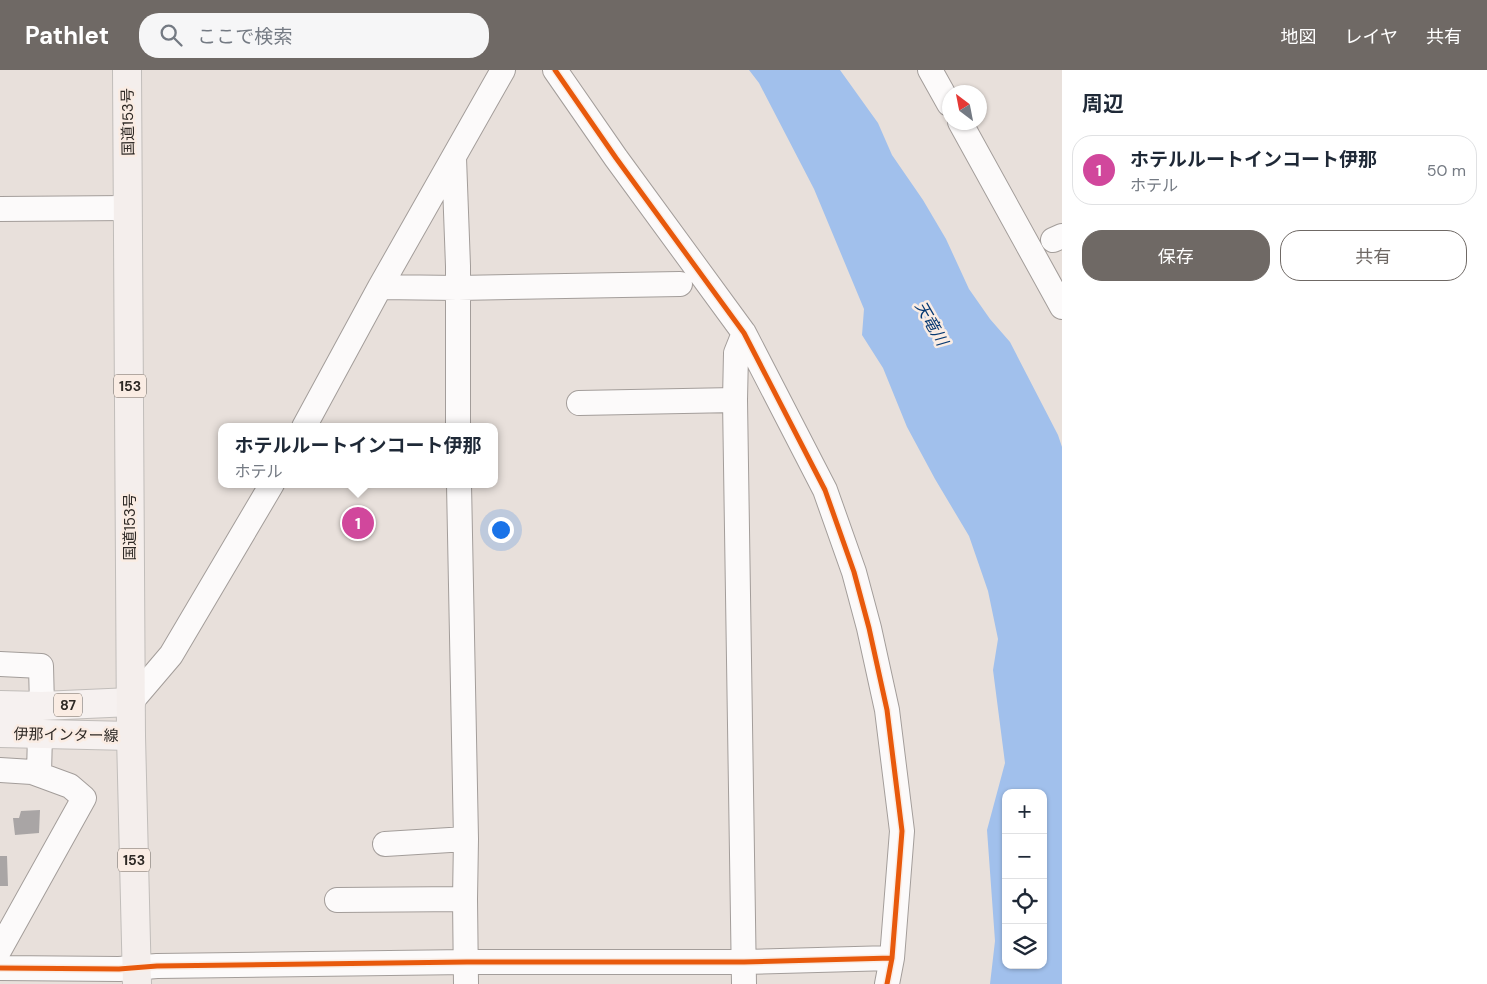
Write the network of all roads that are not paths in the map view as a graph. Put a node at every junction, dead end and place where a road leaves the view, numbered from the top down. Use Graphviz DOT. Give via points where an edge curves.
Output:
graph roads {
  1 [pos="127,70"];
  2 [pos="503,70"];
  3 [pos="555,70"];
  4 [pos="930,70"];
  5 [pos="942,90"];
  6 [pos="964,130"];
  7 [pos="454,158"];
  8 [pos="129,208"];
  9 [pos="0,209"];
  10 [pos="680,284"];
  11 [pos="380,288"];
  12 [pos="458,288"];
  13 [pos="1062,306"];
  14 [pos="744,332"];
  15 [pos="735,400"];
  16 [pos="579,403"];
  17 [pos="306,423"];
  18 [pos="458,423"];
  19 [pos="270,488"];
  20 [pos="459,488"];
  21 [pos="0,664"];
  22 [pos="132,702"];
  23 [pos="2,705"];
  24 [pos="42,706"];
  25 [pos="2,734"];
  26 [pos="40,734"];
  27 [pos="131,736"];
  28 [pos="0,770"];
  29 [pos="39,774"];
  30 [pos="466,840"];
  31 [pos="385,844"];
  32 [pos="337,900"];
  33 [pos="465,900"];
  34 [pos="0,949"];
  35 [pos="892,958"];
  36 [pos="0,968"];
  37 [pos="467,973"];
  38 [pos="744,973"];
  39 [pos="137,976"];
  40 [pos="887,984"];
  1 -- 8 [label="highway, 国道153号 / 153"];
  2 -- 7 [label="street"];
  3 -- 14 [label="street"];
  4 -- 5 [label="street"];
  6 -- 13 [label="street"];
  7 -- 11 [label="street"];
  7 -- 12 [label="street"];
  8 -- 9 [label="street"];
  8 -- 22 [label="highway, 国道153号 / 153"];
  10 -- 12 [label="street"];
  11 -- 12 [label="street"];
  11 -- 17 [label="street"];
  12 -- 18 [label="street"];
  14 -- 15 [label="street" via="736,353"];
  14 -- 35 [label="street" via="825,490 854,572 869,628 887,710 902,831"];
  15 -- 16 [label="street"];
  15 -- 38 [label="street"];
  19 -- 22 [label="street" via="171,654"];
  20 -- 30 [label="street"];
  21 -- 24 [label="street" via="42,666"];
  22 -- 24 [label="main road, 伊那インター線 / 87"];
  22 -- 27 [label="highway, 国道153号 / 153"];
  23 -- 24 [label="main road, 伊那インター線 / 87"];
  25 -- 26 [label="main road, 伊那インター線 / 87"];
  26 -- 27 [label="main road, 伊那インター線 / 87"];
  26 -- 29 [label="street"];
  27 -- 39 [label="highway, 国道153号 / 153"];
  28 -- 29 [label="street"];
  29 -- 34 [label="street" via="70,786 84,798"];
  30 -- 31 [label="street"];
  30 -- 33 [label="street"];
  32 -- 33 [label="street"];
  33 -- 37 [label="street"];
  35 -- 38 [label="street"];
  35 -- 40 [label="street"];
  36 -- 39 [label="street"];
  37 -- 38 [label="street"];
  37 -- 39 [label="street" via="157,966"];
}
